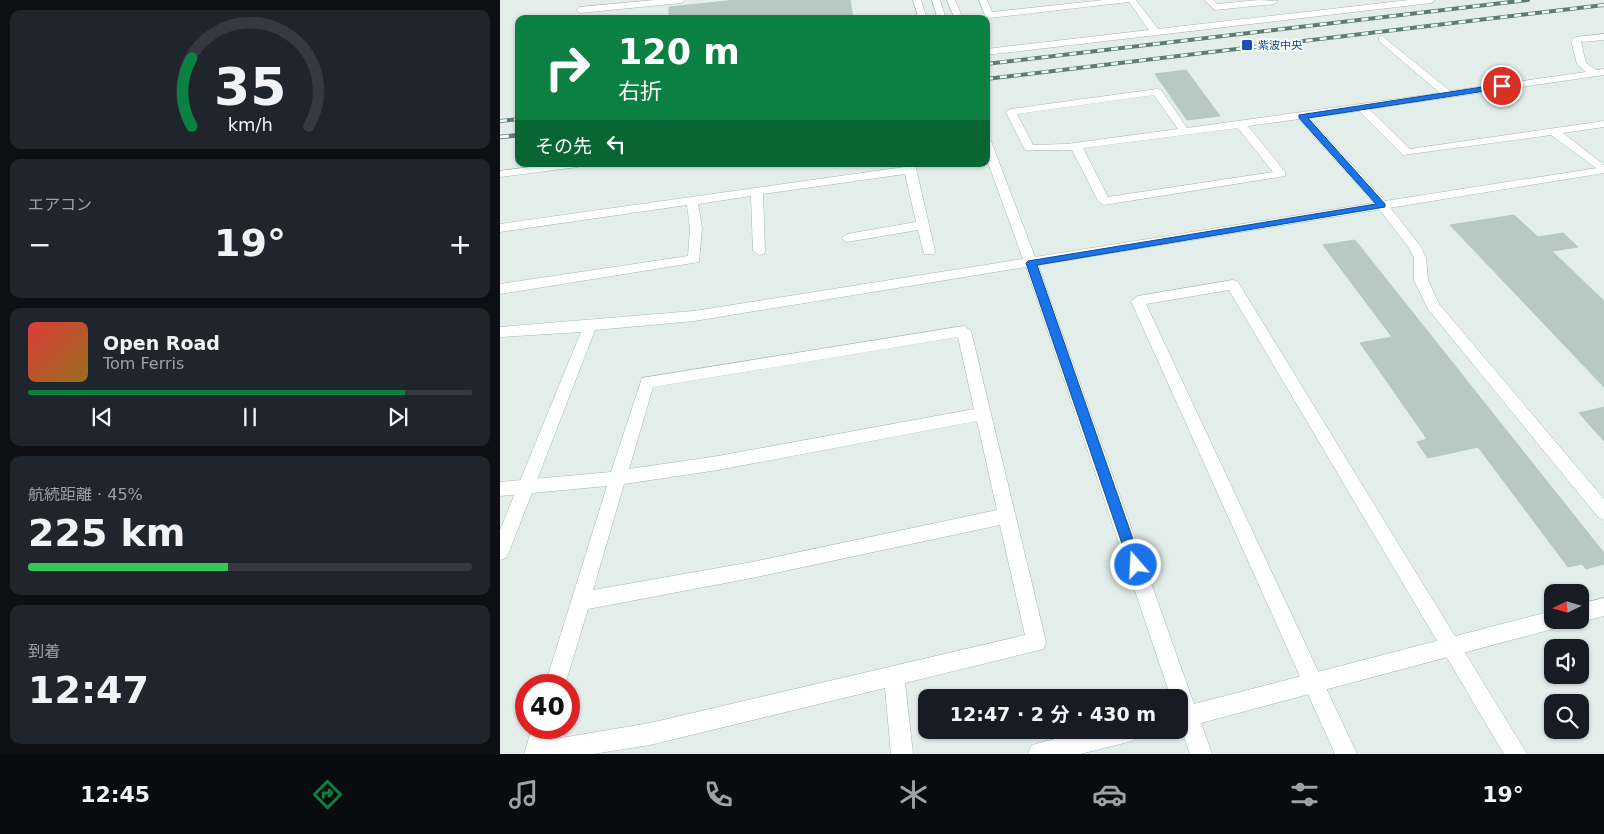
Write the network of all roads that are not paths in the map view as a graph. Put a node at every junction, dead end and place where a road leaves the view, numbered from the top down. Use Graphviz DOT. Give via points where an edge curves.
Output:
graph roads {
  1 [pos="681,0"];
  2 [pos="917,0"];
  3 [pos="936,0"];
  4 [pos="951,0"];
  5 [pos="983,0"];
  6 [pos="1130,0"];
  7 [pos="1208,0"];
  8 [pos="1335,0"];
  9 [pos="1431,0"];
  10 [pos="1274,1"];
  11 [pos="1055,4"];
  12 [pos="580,10"];
  13 [pos="1348,10"];
  14 [pos="922,15"];
  15 [pos="941,15"];
  16 [pos="957,15"];
  17 [pos="1290,17"];
  18 [pos="1156,33"];
  19 [pos="1604,37"];
  20 [pos="1382,39"];
  21 [pos="990,52"];
  22 [pos="1599,73"];
  23 [pos="1447,94"];
  24 [pos="1361,107"];
  25 [pos="1302,116"];
  26 [pos="1241,124"];
  27 [pos="1604,124"];
  28 [pos="1553,131"];
  29 [pos="1185,132"];
  30 [pos="1076,146"];
  31 [pos="990,152"];
  32 [pos="555,167"];
  33 [pos="909,167"];
  34 [pos="1603,170"];
  35 [pos="500,174"];
  36 [pos="757,192"];
  37 [pos="692,201"];
  38 [pos="1382,206"];
  39 [pos="923,225"];
  40 [pos="500,228"];
  41 [pos="847,238"];
  42 [pos="759,251"];
  43 [pos="929,251"];
  44 [pos="1031,263"];
  45 [pos="500,289"];
  46 [pos="590,326"];
  47 [pos="500,332"];
  48 [pos="983,414"];
  49 [pos="618,478"];
  50 [pos="526,487"];
  51 [pos="500,489"];
  52 [pos="1604,512"];
  53 [pos="1007,516"];
  54 [pos="500,552"];
  55 [pos="580,601"];
  56 [pos="1604,607"];
  57 [pos="1589,611"];
  58 [pos="1544,622"];
  59 [pos="1452,646"];
  60 [pos="558,674"];
  61 [pos="894,678"];
  62 [pos="1313,682"];
  63 [pos="1174,689"];
  64 [pos="1188,716"];
  65 [pos="1188,727"];
  66 [pos="538,739"];
  67 [pos="1097,739"];
  68 [pos="902,754"];
  69 [pos="1039,754"];
  70 [pos="1201,754"];
  71 [pos="1346,754"];
  72 [pos="1516,754"];
  1 -- 12 [label="street"];
  2 -- 14 [label="street"];
  3 -- 15 [label="street"];
  4 -- 16 [label="street"];
  5 -- 11 [label="street" via="990,14"];
  6 -- 11 [label="street"];
  6 -- 18 [label="street"];
  7 -- 10 [label="street" via="1215,7"];
  8 -- 13 [label="street"];
  9 -- 13 [label="street"];
  10 -- 17 [label="street"];
  13 -- 17 [label="street"];
  17 -- 18 [label="street"];
  18 -- 21 [label="street"];
  19 -- 22 [label="street" via="1576,40 1582,64"];
  20 -- 23 [label="street"];
  22 -- 23 [label="street"];
  23 -- 24 [label="street"];
  24 -- 25 [label="street"];
  24 -- 28 [label="street" via="1407,153"];
  25 -- 26 [label="street"];
  25 -- 38 [label="street"];
  26 -- 29 [label="street"];
  26 -- 30 [label="street" via="1281,174 1104,201"];
  27 -- 28 [label="street"];
  28 -- 34 [label="street"];
  29 -- 30 [label="street"];
  29 -- 30 [label="street" via="1157,92 1011,112 1029,148"];
  31 -- 44 [label="street"];
  32 -- 35 [label="street"];
  33 -- 36 [label="street"];
  33 -- 39 [label="street"];
  34 -- 38 [label="street"];
  36 -- 37 [label="street"];
  36 -- 42 [label="street"];
  37 -- 40 [label="street"];
  37 -- 45 [label="street" via="696,228 694,259"];
  38 -- 44 [label="street"];
  38 -- 52 [label="street" via="1415,247 1420,258 1421,280 1432,306"];
  39 -- 41 [label="street"];
  39 -- 43 [label="street"];
  44 -- 46 [label="street" via="694,316"];
  44 -- 63 [label="street"];
  46 -- 47 [label="street"];
  46 -- 50 [label="street"];
  48 -- 49 [label="street" via="718,464"];
  48 -- 49 [label="street" via="964,331 647,382"];
  48 -- 53 [label="street"];
  49 -- 50 [label="street"];
  49 -- 55 [label="street"];
  50 -- 51 [label="street"];
  50 -- 54 [label="street"];
  53 -- 55 [label="street" via="752,570"];
  53 -- 61 [label="street" via="1036,642"];
  55 -- 60 [label="street"];
  56 -- 57 [label="street"];
  58 -- 59 [label="street"];
  59 -- 62 [label="street"];
  59 -- 62 [label="street" via="1233,285 1138,301"];
  59 -- 72 [label="street"];
  61 -- 66 [label="street" via="650,734 534,753"];
  61 -- 68 [label="street"];
  62 -- 64 [label="street"];
  62 -- 71 [label="street"];
  65 -- 70 [label="street"];
  67 -- 69 [label="street"];
}
